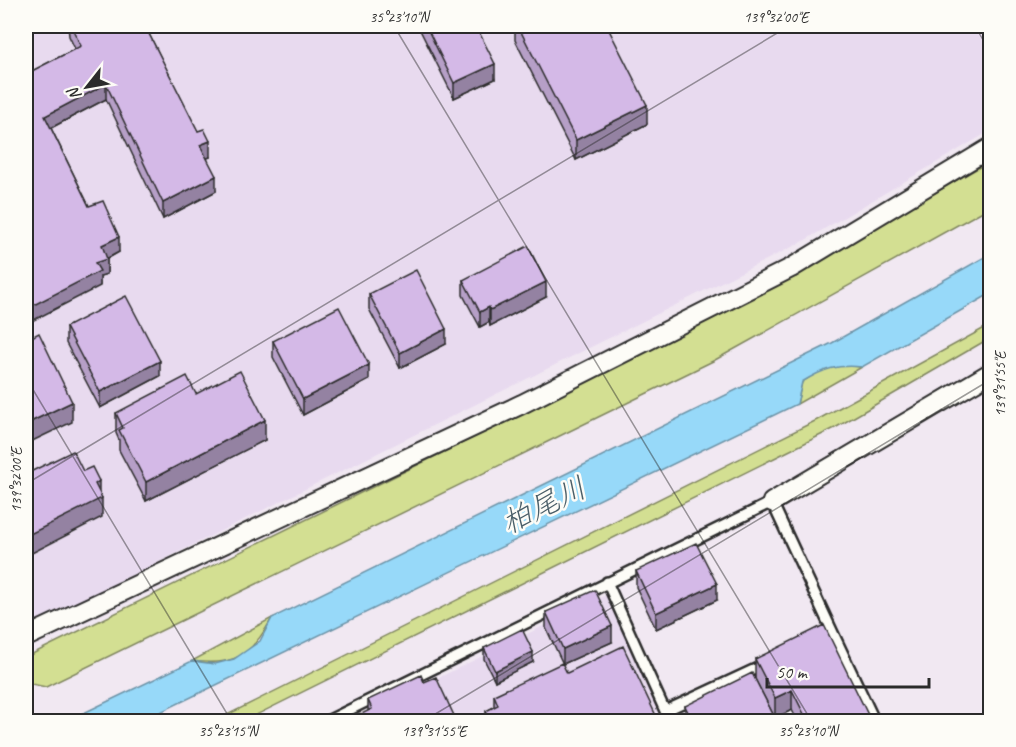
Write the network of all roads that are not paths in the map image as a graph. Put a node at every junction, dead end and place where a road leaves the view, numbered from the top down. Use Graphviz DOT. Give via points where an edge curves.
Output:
graph roads {
  1 [pos="990,148"];
  2 [pos="990,373"];
  3 [pos="772,502"];
  4 [pos="607,582"];
  5 [pos="833,633"];
  6 [pos="26,637"];
  7 [pos="812,643"];
  8 [pos="780,657"];
  9 [pos="665,711"];
  10 [pos="325,722"];
  11 [pos="670,722"];
  12 [pos="875,722"];
  1 -- 6 [label="street" via="770,278 511,409"];
  2 -- 3 [label="street"];
  3 -- 4 [label="lane"];
  3 -- 5 [label="lane"];
  4 -- 9 [label="lane"];
  4 -- 10 [label="lane"];
  5 -- 7 [label="lane"];
  5 -- 12 [label="lane"];
  8 -- 9 [label="lane"];
  9 -- 11 [label="lane"];
}
